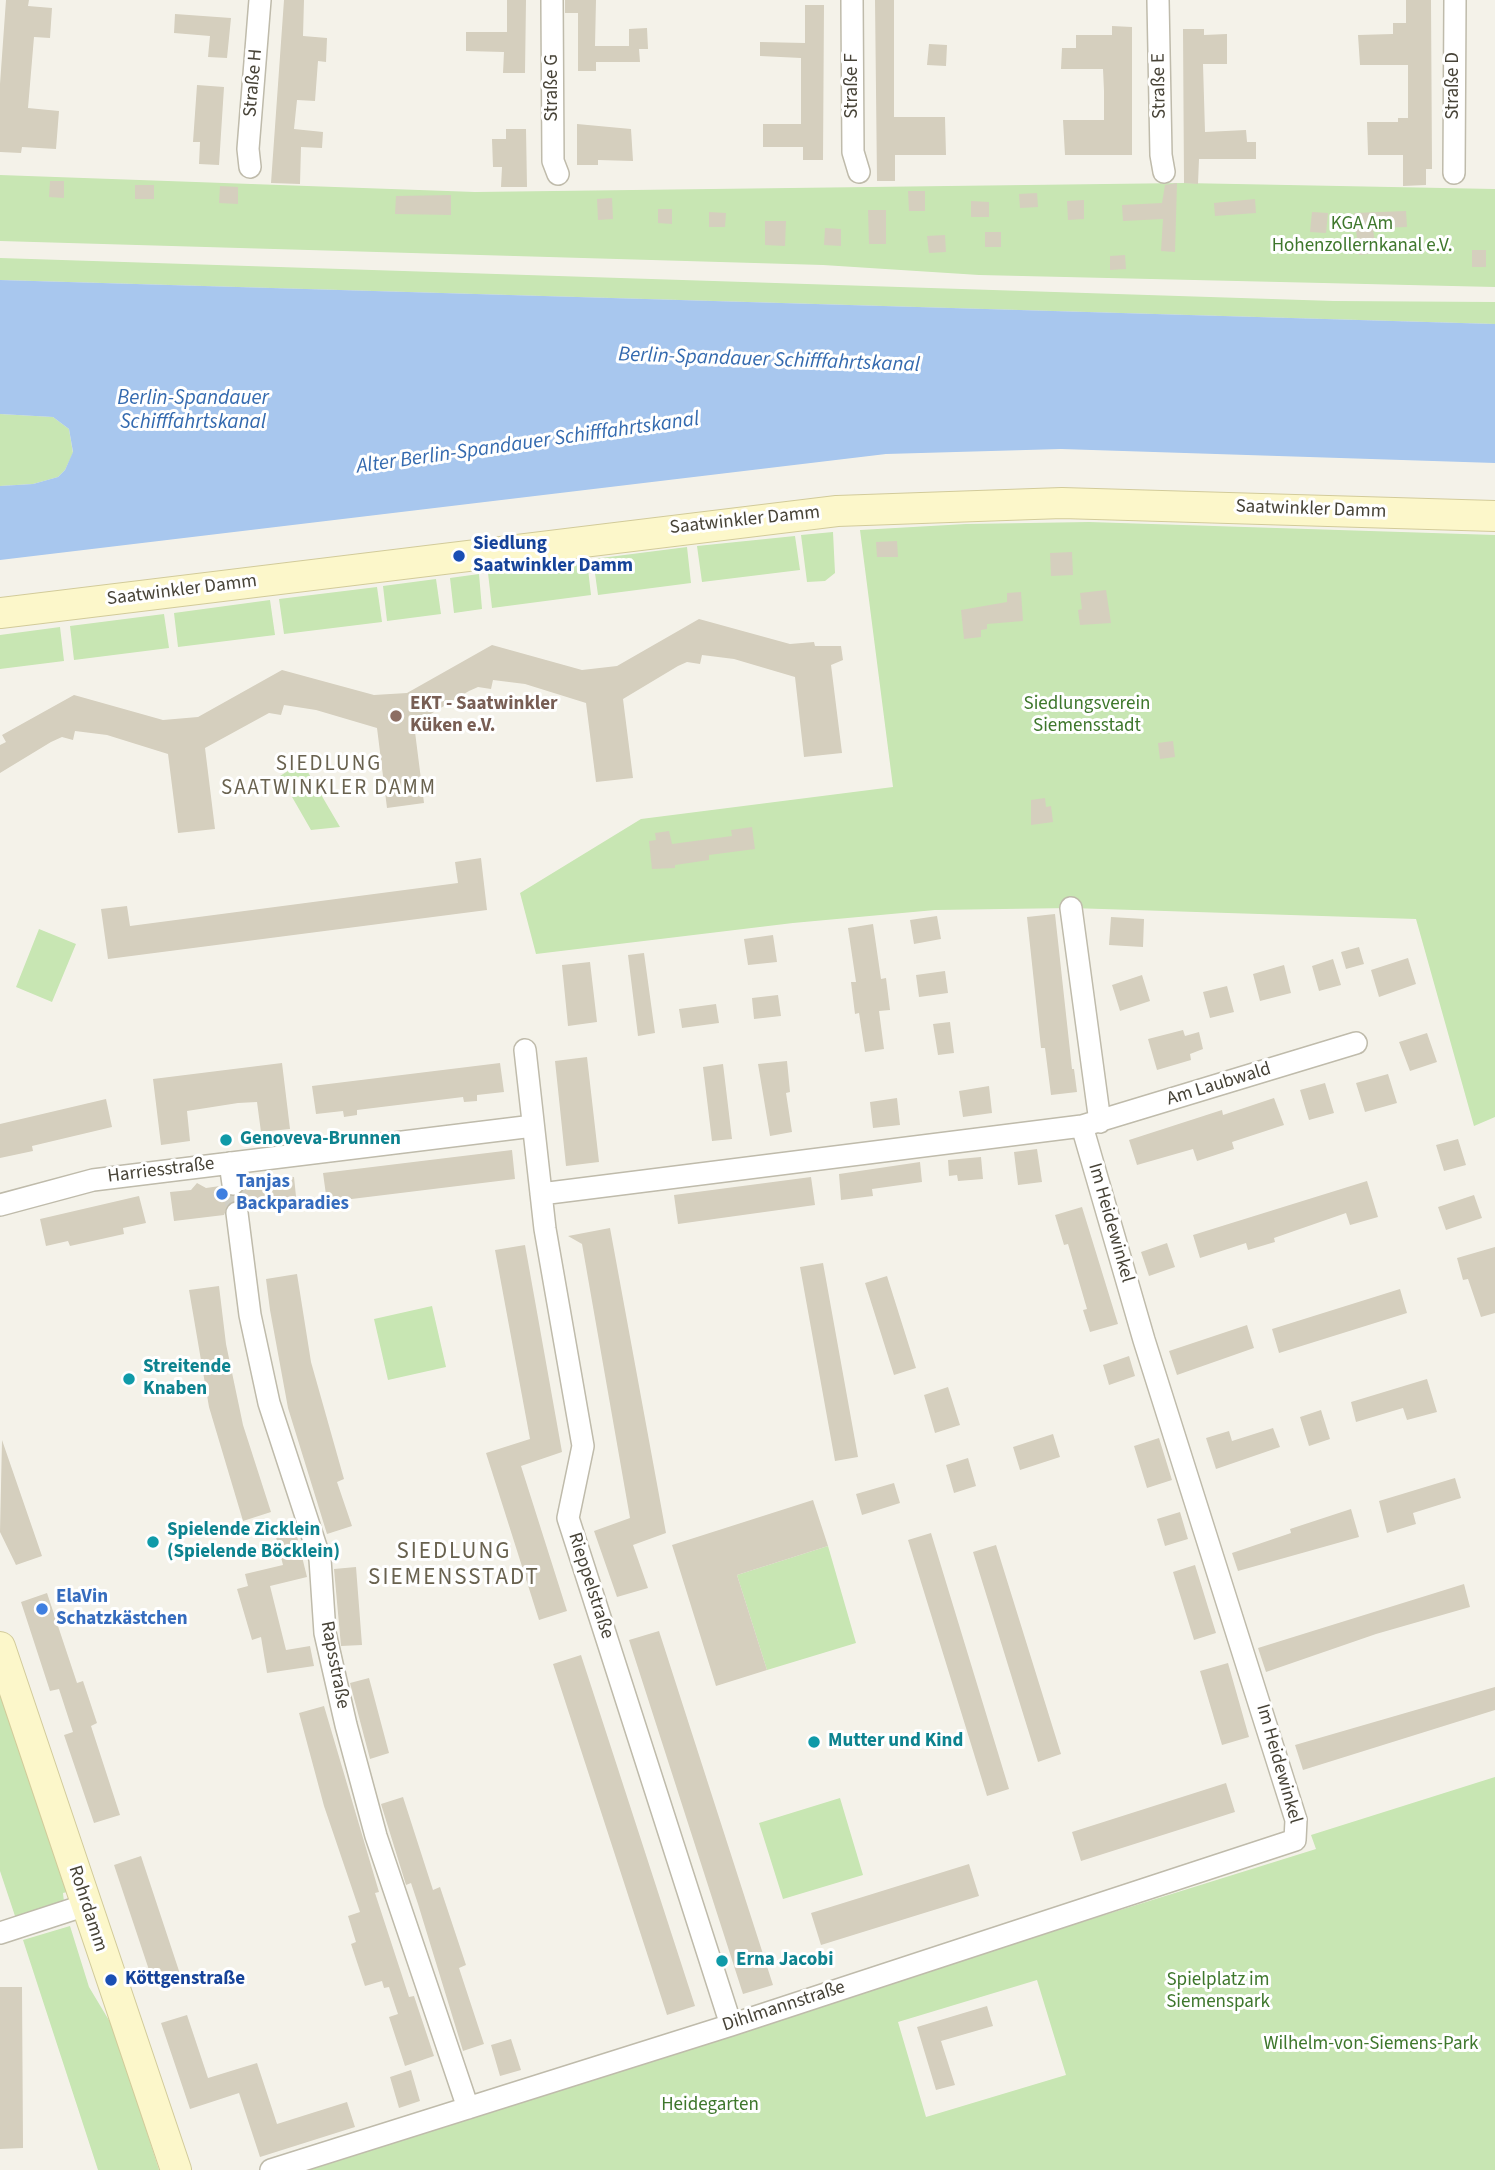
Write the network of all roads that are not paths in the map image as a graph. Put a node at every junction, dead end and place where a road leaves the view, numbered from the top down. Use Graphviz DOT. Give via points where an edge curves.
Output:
graph roads {
  1 [pos="260,0"];
  2 [pos="552,0"];
  3 [pos="852,0"];
  4 [pos="1158,0"];
  5 [pos="1455,0"];
  6 [pos="250,167"];
  7 [pos="859,172"];
  8 [pos="1164,172"];
  9 [pos="1454,173"];
  10 [pos="558,174"];
  11 [pos="1495,516"];
  12 [pos="0,613"];
  13 [pos="1071,908"];
  14 [pos="1356,1043"];
  15 [pos="525,1050"];
  16 [pos="1091,1124"];
  17 [pos="533,1126"];
  18 [pos="230,1163"];
  19 [pos="233,1184"];
  20 [pos="541,1194"];
  21 [pos="0,1205"];
  22 [pos="237,1213"];
  23 [pos="0,1647"];
  24 [pos="1295,1840"];
  25 [pos="86,1905"];
  26 [pos="0,1933"];
  27 [pos="731,2025"];
  28 [pos="468,2108"];
  29 [pos="176,2170"];
  30 [pos="271,2170"];
  1 -- 6 [label="street, Straße H"];
  2 -- 10 [label="street, Straße G" via="553,161"];
  3 -- 7 [label="street, Straße F" via="853,152"];
  4 -- 8 [label="street, Straße E"];
  5 -- 9 [label="street, Straße D"];
  11 -- 12 [label="main road, Saatwinkler Damm" via="1062,503 837,511"];
  13 -- 16 [label="street, Im Heidewinkel"];
  14 -- 16 [label="street, Am Laubwald"];
  15 -- 17 [label="street, Rieppelstraße"];
  16 -- 20 [label="street"];
  16 -- 24 [label="street, Im Heidewinkel" via="1144,1340 1296,1820"];
  17 -- 18 [label="street, Harriesstraße"];
  17 -- 20 [label="street, Rieppelstraße"];
  18 -- 19 [label="street"];
  18 -- 21 [label="street, Harriesstraße" via="93,1180"];
  20 -- 27 [label="street, Rieppelstraße" via="583,1446 568,1518"];
  22 -- 28 [label="street, Rapsstraße" via="250,1315 269,1403 320,1559 325,1633 337,1691 376,1836"];
  23 -- 25 [label="main road, Rohrdamm"];
  24 -- 27 [label="street, Dihlmannstraße"];
  25 -- 26 [label="street"];
  25 -- 29 [label="main road, Rohrdamm"];
  27 -- 28 [label="street, Dihlmannstraße"];
  28 -- 30 [label="street, Dihlmannstraße"];
}
